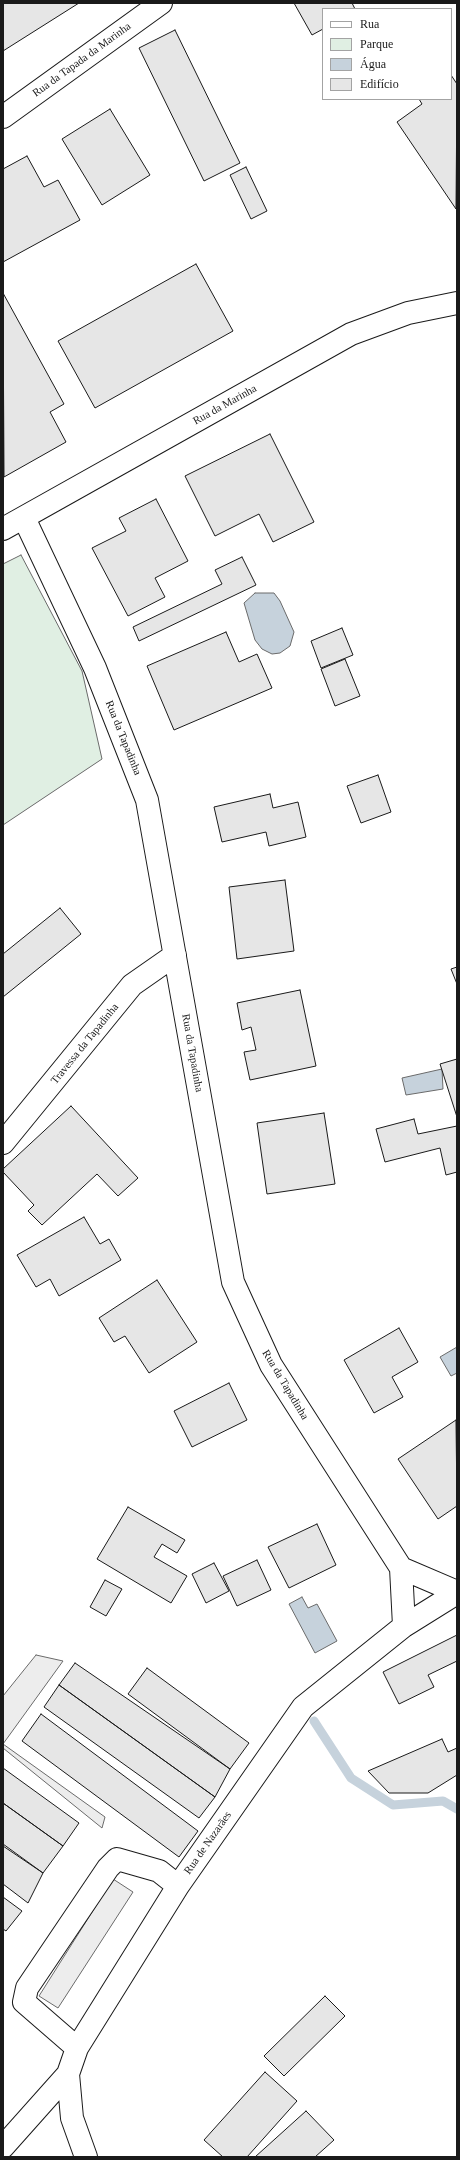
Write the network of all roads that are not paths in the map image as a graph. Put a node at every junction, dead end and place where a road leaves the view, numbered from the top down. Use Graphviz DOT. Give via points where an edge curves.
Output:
graph roads {
  1 [pos="161,3"];
  2 [pos="3,117"];
  3 [pos="457,303"];
  4 [pos="24,518"];
  5 [pos="3,529"];
  6 [pos="175,955"];
  7 [pos="3,1143"];
  8 [pos="401,1568"];
  9 [pos="457,1593"];
  10 [pos="404,1626"];
  11 [pos="178,1886"];
  12 [pos="77,2048"];
  13 [pos="68,2074"];
  14 [pos="3,2147"];
  15 [pos="86,2157"];
  1 -- 2 [label="street, Rua da Tapada da Marinha"];
  3 -- 4 [label="street, Rua da Marinha" via="408,313 351,334"];
  4 -- 5 [label="street, Rua da Marinha"];
  4 -- 6 [label="street, Rua da Tapadinha" via="95,668 147,800"];
  6 -- 7 [label="street, Travessa da Tapadinha" via="132,985"];
  6 -- 8 [label="street, Rua da Tapadinha" via="233,1282 271,1365"];
  8 -- 9 [label="street"];
  8 -- 10 [label="street, Rua da Tapadinha"];
  9 -- 10 [label="street, Rua de Nazarães"];
  10 -- 11 [label="street, Rua de Nazarães" via="303,1707"];
  11 -- 12 [label="street, Rua de Nazarães"];
  11 -- 12 [label="street" via="159,1871 118,1859 108,1868 27,1988 24,2002"];
  12 -- 13 [label="street, Rua de Nazarães"];
  13 -- 14 [label="street"];
  13 -- 15 [label="street, Rua de Nazarães" via="72,2118"];
}
